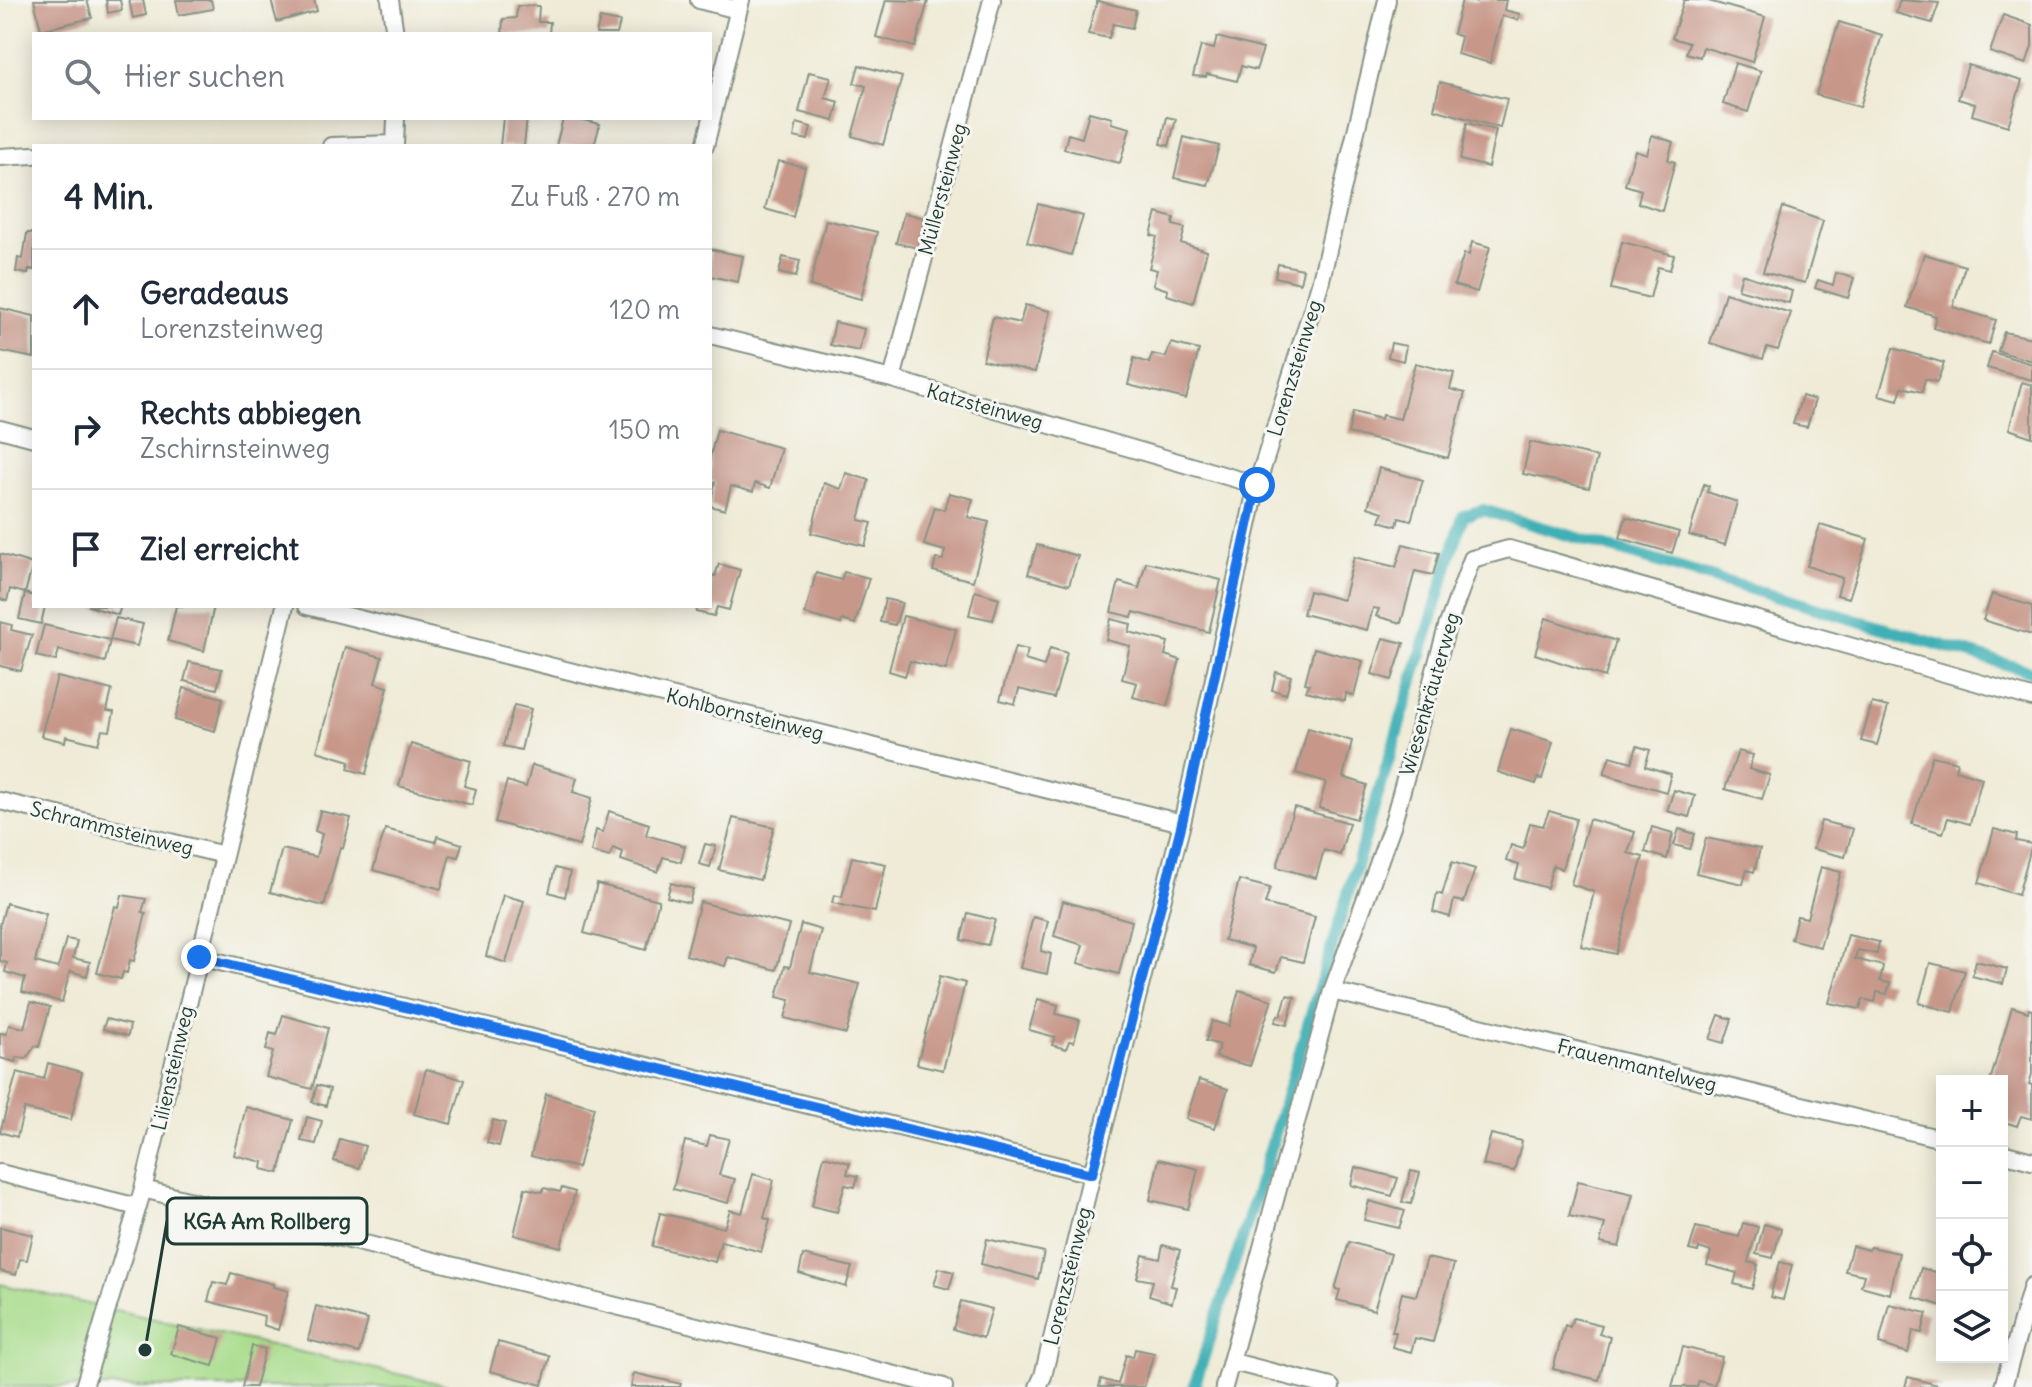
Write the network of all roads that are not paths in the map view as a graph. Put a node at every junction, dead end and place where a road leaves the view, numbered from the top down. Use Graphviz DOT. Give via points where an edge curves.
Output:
graph roads {
  1 [pos="390,0"];
  2 [pos="699,0"];
  3 [pos="992,0"];
  4 [pos="1387,0"];
  5 [pos="740,5"];
  6 [pos="395,32"];
  7 [pos="712,118"];
  8 [pos="396,120"];
  9 [pos="711,120"];
  10 [pos="395,144"];
  11 [pos="705,144"];
  12 [pos="32,155"];
  13 [pos="0,157"];
  14 [pos="712,335"];
  15 [pos="892,379"];
  16 [pos="0,429"];
  17 [pos="32,437"];
  18 [pos="1257,485"];
  19 [pos="285,608"];
  20 [pos="315,608"];
  21 [pos="2032,698"];
  22 [pos="0,801"];
  23 [pos="1182,823"];
  24 [pos="224,855"];
  25 [pos="199,957"];
  26 [pos="1332,991"];
  27 [pos="1936,1138"];
  28 [pos="2008,1155"];
  29 [pos="2032,1161"];
  30 [pos="0,1173"];
  31 [pos="1092,1174"];
  32 [pos="143,1189"];
  33 [pos="138,1207"];
  34 [pos="2032,1286"];
  35 [pos="1233,1362"];
  36 [pos="84,1387"];
  37 [pos="944,1387"];
  38 [pos="1038,1387"];
  39 [pos="1224,1387"];
  40 [pos="1331,1387"];
  41 [pos="2003,1387"];
  1 -- 6 [label="lane"];
  2 -- 5 [label="lane"];
  3 -- 15 [label="lane, Müllersteinweg"];
  4 -- 18 [label="lane, Lorenzsteinweg" via="1320,284"];
  5 -- 7 [label="lane"];
  8 -- 10 [label="lane"];
  9 -- 11 [label="lane"];
  12 -- 13 [label="lane"];
  14 -- 15 [label="lane, Katzsteinweg"];
  15 -- 18 [label="lane, Katzsteinweg"];
  16 -- 17 [label="lane"];
  18 -- 23 [label="lane, Lorenzsteinweg"];
  19 -- 24 [label="lane, Liliensteinweg"];
  20 -- 23 [label="lane, Kohlbornsteinweg"];
  21 -- 26 [label="lane, Wiesenkräuterweg" via="1509,549 1472,559 1447,627 1392,826"];
  22 -- 24 [label="lane, Schrammsteinweg"];
  23 -- 31 [label="lane, Lorenzsteinweg"];
  24 -- 25 [label="lane, Liliensteinweg"];
  25 -- 31 [label="lane"];
  25 -- 32 [label="lane, Liliensteinweg"];
  26 -- 27 [label="lane, Frauenmantelweg"];
  26 -- 35 [label="lane, Wiesenkräuterweg"];
  28 -- 29 [label="lane"];
  30 -- 33 [label="lane"];
  31 -- 38 [label="lane, Lorenzsteinweg"];
  32 -- 33 [label="lane, Liliensteinweg"];
  32 -- 37 [label="lane"];
  33 -- 36 [label="lane, Liliensteinweg"];
  34 -- 41 [label="lane"];
  35 -- 39 [label="lane, Wiesenkräuterweg"];
  35 -- 40 [label="lane"];
}
